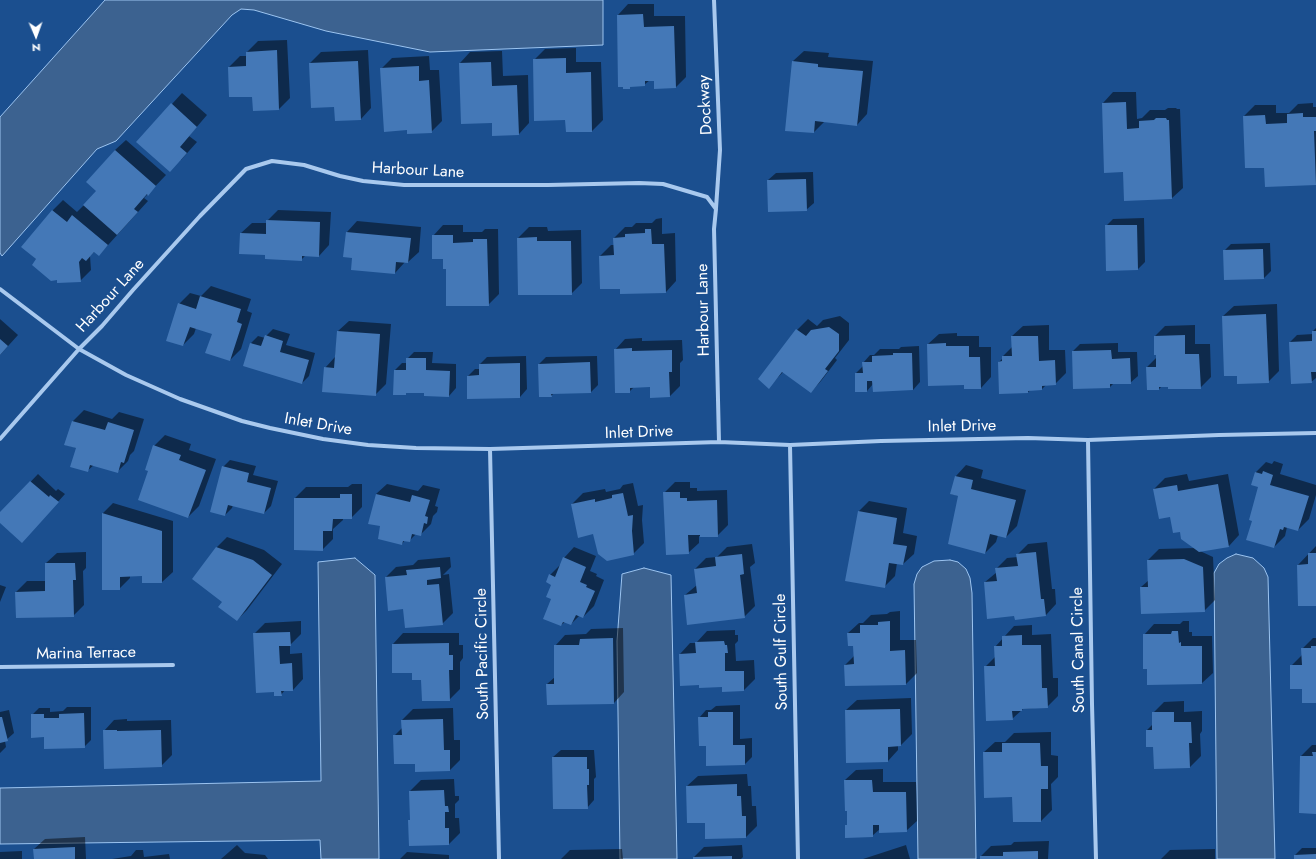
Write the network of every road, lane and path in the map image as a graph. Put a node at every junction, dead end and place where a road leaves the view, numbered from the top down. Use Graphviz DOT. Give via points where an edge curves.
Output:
graph roads {
  1 [pos="714,0"];
  2 [pos="716,209"];
  3 [pos="0,289"];
  4 [pos="79,349"];
  5 [pos="1316,433"];
  6 [pos="0,439"];
  7 [pos="1088,440"];
  8 [pos="719,442"];
  9 [pos="790,445"];
  10 [pos="490,449"];
  11 [pos="173,665"];
  12 [pos="0,667"];
  13 [pos="499,859"];
  14 [pos="798,859"];
  15 [pos="1096,859"];
  1 -- 2 [label="street, Dockway" via="720,150"];
  2 -- 4 [label="street, Harbour Lane" via="707,197 663,184 404,185 363,181 304,165 272,161 246,169"];
  2 -- 8 [label="street, Harbour Lane" via="714,229"];
  3 -- 4 [label="street, Inlet Drive"];
  4 -- 6 [label="street, Harbour Lane"];
  4 -- 10 [label="street, Inlet Drive" via="126,375 180,399 270,428 368,445"];
  5 -- 7 [label="street, Inlet Drive"];
  7 -- 9 [label="street, Inlet Drive" via="1020,438"];
  7 -- 15 [label="street, South Canal Circle"];
  8 -- 9 [label="street, Inlet Drive"];
  8 -- 10 [label="street, Inlet Drive"];
  9 -- 14 [label="street, South Gulf Circle"];
  10 -- 13 [label="street, South Pacific Circle"];
  11 -- 12 [label="street, Marina Terrace"];
}
